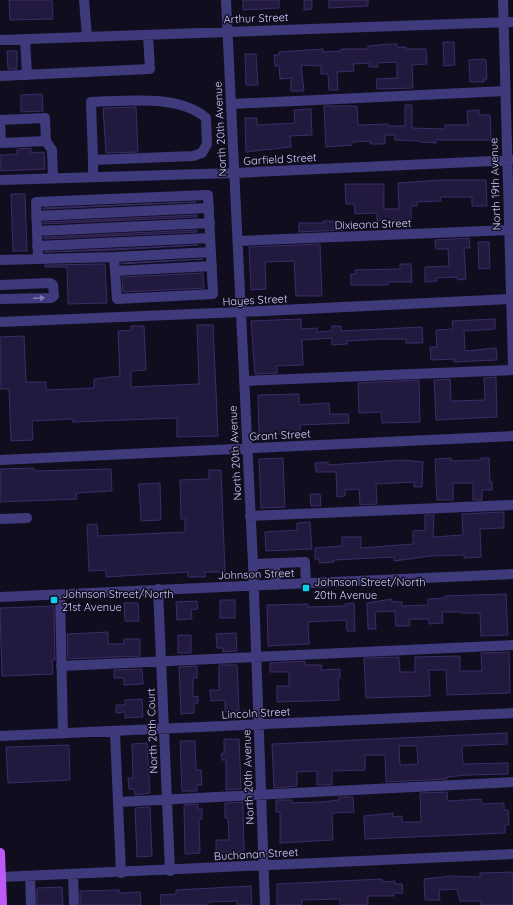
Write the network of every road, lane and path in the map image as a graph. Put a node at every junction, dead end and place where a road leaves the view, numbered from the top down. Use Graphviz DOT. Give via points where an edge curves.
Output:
graph roads {
  1 [pos="84,0"];
  2 [pos="226,0"];
  3 [pos="502,0"];
  4 [pos="508,22"];
  5 [pos="228,31"];
  6 [pos="148,34"];
  7 [pos="87,37"];
  8 [pos="25,39"];
  9 [pos="0,40"];
  10 [pos="27,75"];
  11 [pos="0,76"];
  12 [pos="505,91"];
  13 [pos="231,104"];
  14 [pos="46,141"];
  15 [pos="93,160"];
  16 [pos="510,160"];
  17 [pos="234,173"];
  18 [pos="93,177"];
  19 [pos="53,178"];
  20 [pos="0,180"];
  21 [pos="210,223"];
  22 [pos="511,230"];
  23 [pos="37,231"];
  24 [pos="210,238"];
  25 [pos="238,242"];
  26 [pos="37,246"];
  27 [pos="211,252"];
  28 [pos="114,257"];
  29 [pos="38,258"];
  30 [pos="0,260"];
  31 [pos="212,266"];
  32 [pos="115,271"];
  33 [pos="0,285"];
  34 [pos="0,299"];
  35 [pos="511,299"];
  36 [pos="242,312"];
  37 [pos="0,322"];
  38 [pos="513,368"];
  39 [pos="244,381"];
  40 [pos="513,436"];
  41 [pos="247,449"];
  42 [pos="0,460"];
  43 [pos="513,506"];
  44 [pos="250,516"];
  45 [pos="27,518"];
  46 [pos="0,519"];
  47 [pos="275,563"];
  48 [pos="253,564"];
  49 [pos="513,574"];
  50 [pos="306,584"];
  51 [pos="276,585"];
  52 [pos="254,586"];
  53 [pos="158,589"];
  54 [pos="60,594"];
  55 [pos="0,597"];
  56 [pos="513,645"];
  57 [pos="256,658"];
  58 [pos="161,661"];
  59 [pos="61,666"];
  60 [pos="513,713"];
  61 [pos="259,725"];
  62 [pos="163,730"];
  63 [pos="114,732"];
  64 [pos="63,734"];
  65 [pos="0,736"];
  66 [pos="513,782"];
  67 [pos="261,795"];
  68 [pos="167,800"];
  69 [pos="118,802"];
  70 [pos="0,853"];
  71 [pos="513,854"];
  72 [pos="263,866"];
  73 [pos="170,871"];
  74 [pos="122,872"];
  75 [pos="73,874"];
  76 [pos="30,876"];
  77 [pos="1,877"];
  78 [pos="2,905"];
  79 [pos="31,905"];
  80 [pos="74,905"];
  81 [pos="265,905"];
  1 -- 7 [label="street"];
  2 -- 5 [label="street, North 20th Avenue"];
  3 -- 4 [label="street, North 19th Avenue"];
  4 -- 5 [label="street, Arthur Street"];
  4 -- 12 [label="street, North 19th Avenue"];
  5 -- 6 [label="street, Arthur Street"];
  5 -- 13 [label="street, North 20th Avenue"];
  6 -- 7 [label="street, Arthur Street"];
  6 -- 10 [label="street" via="150,69"];
  7 -- 8 [label="street, Arthur Street"];
  8 -- 9 [label="street, Arthur Street"];
  8 -- 10 [label="street"];
  10 -- 11 [label="street"];
  12 -- 13 [label="street"];
  12 -- 16 [label="street, North 19th Avenue"];
  13 -- 17 [label="street, North 20th Avenue"];
  14 -- 14 [label="street" via="45,118 0,120 1,143"];
  14 -- 19 [label="street" via="52,150"];
  15 -- 15 [label="street" via="91,102 143,100 186,106 206,118 208,144 202,153 193,156"];
  15 -- 18 [label="street"];
  16 -- 17 [label="street, Garfield Street"];
  16 -- 22 [label="street, North 19th Avenue"];
  17 -- 18 [label="street, Garfield Street"];
  17 -- 25 [label="street, North 20th Avenue"];
  18 -- 19 [label="street, Garfield Street"];
  19 -- 20 [label="street, Garfield Street"];
  21 -- 23 [label="street"];
  21 -- 23 [label="street" via="208,195 36,202"];
  21 -- 24 [label="street"];
  22 -- 25 [label="street, Dixieana Street"];
  22 -- 35 [label="street, North 19th Avenue"];
  23 -- 26 [label="street"];
  24 -- 26 [label="street"];
  24 -- 27 [label="street"];
  25 -- 36 [label="street, North 20th Avenue"];
  26 -- 29 [label="street"];
  27 -- 28 [label="street"];
  27 -- 31 [label="street"];
  28 -- 29 [label="street" via="40,260"];
  28 -- 32 [label="street"];
  29 -- 30 [label="street"];
  31 -- 32 [label="street"];
  31 -- 32 [label="street" via="213,294 117,299"];
  34 -- 33 [label="street, one-way" via="54,296 53,285 50,283"];
  35 -- 36 [label="street, Hayes Street"];
  35 -- 38 [label="street, North 19th Avenue"];
  36 -- 37 [label="street, Hayes Street"];
  36 -- 39 [label="street, North 20th Avenue"];
  38 -- 39 [label="street"];
  39 -- 41 [label="street, North 20th Avenue"];
  40 -- 41 [label="street, Grant Street"];
  41 -- 42 [label="street, Grant Street"];
  41 -- 44 [label="street, North 20th Avenue"];
  43 -- 44 [label="street"];
  44 -- 48 [label="street, North 20th Avenue"];
  45 -- 46 [label="street"];
  47 -- 48 [label="street"];
  47 -- 50 [label="street" via="305,562"];
  47 -- 51 [label="street"];
  48 -- 52 [label="street, North 20th Avenue"];
  49 -- 50 [label="street, Johnson Street"];
  50 -- 51 [label="street, Johnson Street"];
  51 -- 52 [label="street, Johnson Street"];
  52 -- 53 [label="street, Johnson Street"];
  52 -- 57 [label="street, North 20th Avenue"];
  53 -- 54 [label="street, Johnson Street"];
  53 -- 58 [label="street, North 20th Court"];
  54 -- 55 [label="street, Johnson Street"];
  54 -- 59 [label="street"];
  56 -- 57 [label="street"];
  57 -- 58 [label="street"];
  57 -- 61 [label="street, North 20th Avenue"];
  58 -- 59 [label="street"];
  58 -- 62 [label="street, North 20th Court"];
  59 -- 64 [label="street"];
  60 -- 61 [label="street, Lincoln Street"];
  61 -- 62 [label="street, Lincoln Street"];
  61 -- 67 [label="street, North 20th Avenue"];
  62 -- 63 [label="street, Lincoln Street"];
  62 -- 68 [label="street, North 20th Court"];
  63 -- 64 [label="street, Lincoln Street"];
  63 -- 69 [label="street"];
  64 -- 65 [label="street, Lincoln Street"];
  66 -- 67 [label="street"];
  67 -- 68 [label="street"];
  67 -- 72 [label="street, North 20th Avenue"];
  68 -- 69 [label="street"];
  68 -- 73 [label="street, North 20th Court"];
  69 -- 74 [label="street"];
  70 -- 77 [label="main road"];
  71 -- 72 [label="street, Buchanan Street"];
  72 -- 73 [label="street, Buchanan Street"];
  72 -- 81 [label="street, North 20th Avenue"];
  73 -- 74 [label="street, Buchanan Street"];
  74 -- 75 [label="street, Buchanan Street"];
  75 -- 76 [label="street, Buchanan Street"];
  75 -- 80 [label="street"];
  76 -- 77 [label="street, Buchanan Street"];
  76 -- 79 [label="street"];
  77 -- 78 [label="main road"];
}
